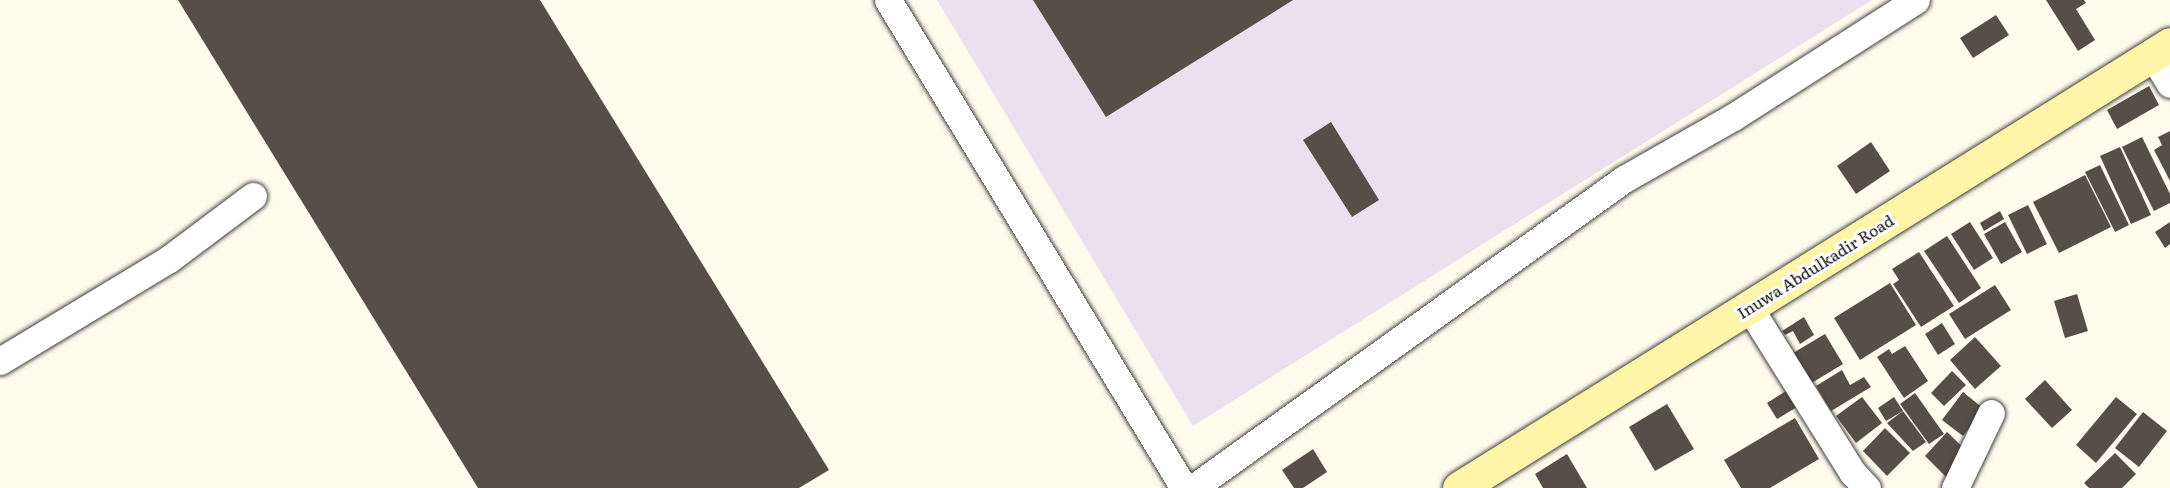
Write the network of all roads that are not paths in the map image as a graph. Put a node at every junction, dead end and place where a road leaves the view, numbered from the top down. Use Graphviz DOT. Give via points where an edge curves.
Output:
graph roads {
  1 [pos="888,0"];
  2 [pos="1916,0"];
  3 [pos="2161,49"];
  4 [pos="2170,84"];
  5 [pos="253,196"];
  6 [pos="1749,307"];
  7 [pos="0,361"];
  8 [pos="1991,413"];
  9 [pos="1184,488"];
  10 [pos="1193,488"];
  11 [pos="1459,488"];
  12 [pos="1867,488"];
  13 [pos="1955,488"];
  1 -- 9 [label="street"];
  2 -- 10 [label="street" via="1733,117 1624,178"];
  3 -- 4 [label="street"];
  3 -- 6 [label="main road, Inuwa Abdulkadir Road"];
  5 -- 7 [label="street" via="169,259"];
  6 -- 11 [label="main road, Inuwa Abdulkadir Road"];
  6 -- 12 [label="street" via="1852,472"];
  8 -- 13 [label="street"];
}
